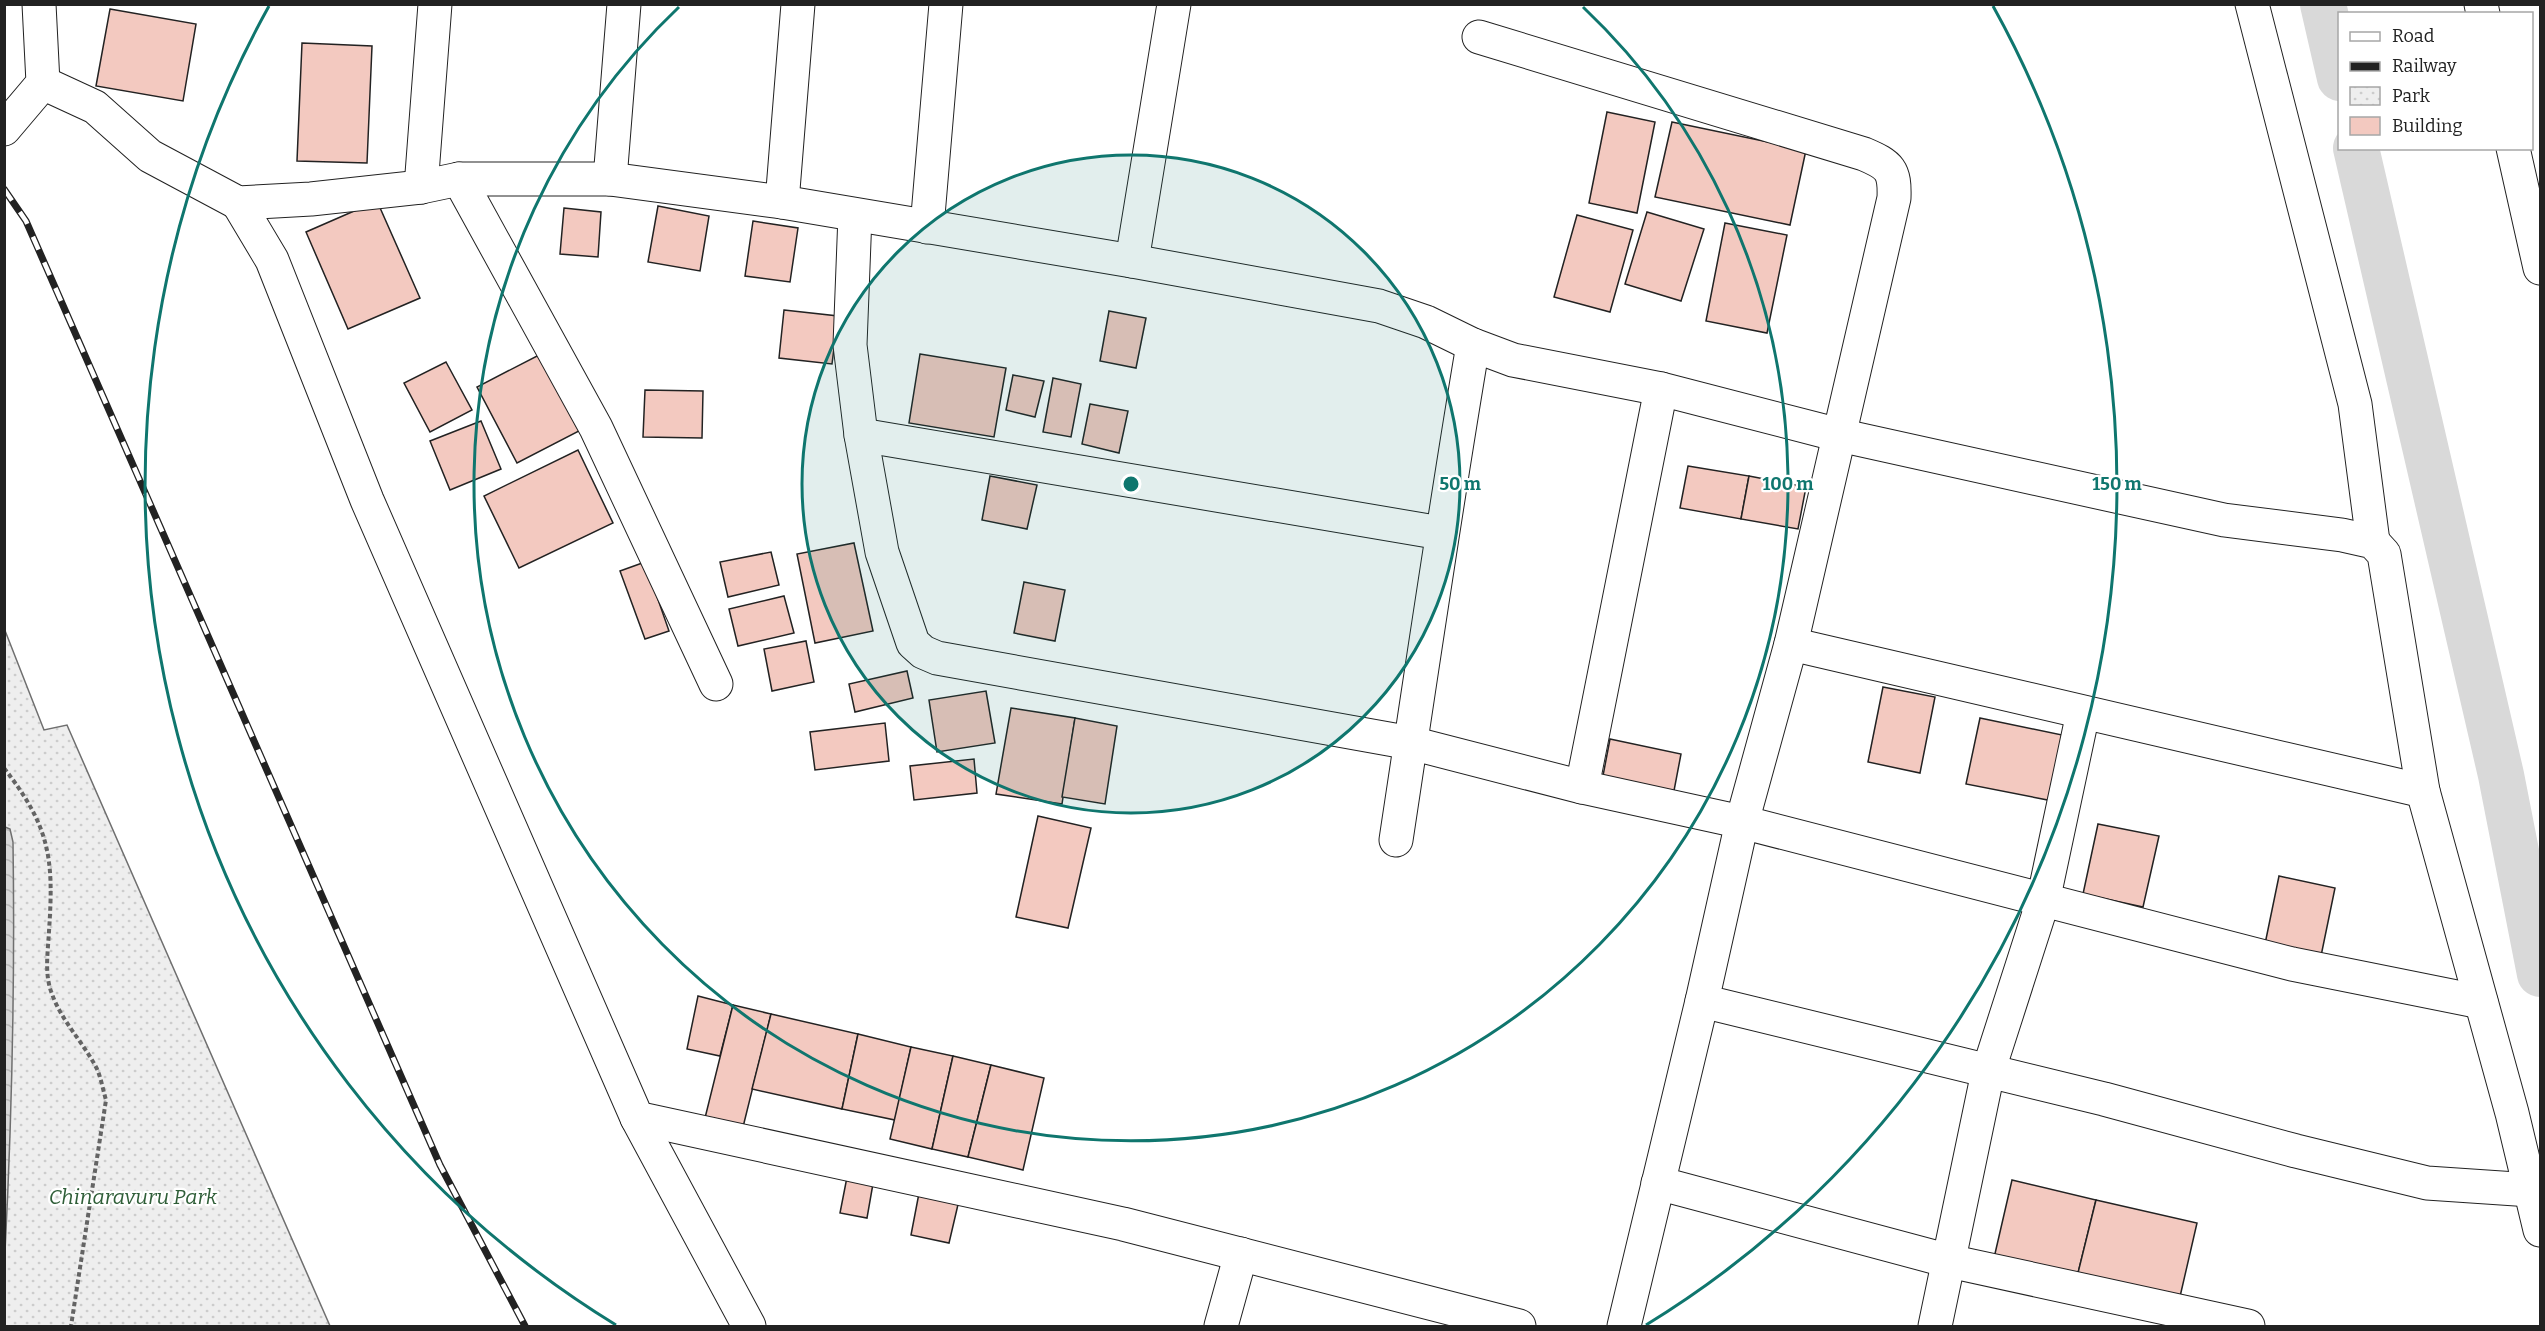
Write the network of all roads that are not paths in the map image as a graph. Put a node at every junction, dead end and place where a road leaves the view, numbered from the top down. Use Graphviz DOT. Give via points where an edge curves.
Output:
graph roads {
  1 [pos="39,4"];
  2 [pos="435,4"];
  3 [pos="624,4"];
  4 [pos="798,4"];
  5 [pos="946,4"];
  6 [pos="1174,4"];
  7 [pos="2252,4"];
  8 [pos="1479,37"];
  9 [pos="43,83"];
  10 [pos="4,129"];
  11 [pos="2513,150"];
  12 [pos="459,179"];
  13 [pos="610,179"];
  14 [pos="421,187"];
  15 [pos="782,202"];
  16 [pos="238,203"];
  17 [pos="855,215"];
  18 [pos="927,226"];
  19 [pos="1132,261"];
  20 [pos="2541,268"];
  21 [pos="1473,345"];
  22 [pos="1661,389"];
  23 [pos="861,435"];
  24 [pos="1839,435"];
  25 [pos="1441,533"];
  26 [pos="2373,542"];
  27 [pos="1791,644"];
  28 [pos="716,684"];
  29 [pos="2083,713"];
  30 [pos="1411,743"];
  31 [pos="1582,787"];
  32 [pos="2423,791"];
  33 [pos="1742,822"];
  34 [pos="1396,840"];
  35 [pos="2043,901"];
  36 [pos="1702,1001"];
  37 [pos="2481,1002"];
  38 [pos="1988,1072"];
  39 [pos="637,1118"];
  40 [pos="1658,1183"];
  41 [pos="2531,1190"];
  42 [pos="2541,1230"];
  43 [pos="1241,1254"];
  44 [pos="1949,1262"];
  45 [pos="749,1326"];
  46 [pos="1221,1326"];
  47 [pos="1519,1326"];
  48 [pos="1624,1326"];
  49 [pos="1935,1326"];
  50 [pos="2248,1326"];
  1 -- 9 [label="street"];
  2 -- 14 [label="street"];
  3 -- 13 [label="street"];
  4 -- 15 [label="street"];
  5 -- 18 [label="street"];
  6 -- 19 [label="street"];
  7 -- 26 [label="street" via="2355,404"];
  8 -- 24 [label="street" via="1885,163 1895,179 1894,198"];
  9 -- 10 [label="street"];
  9 -- 16 [label="street" via="95,107 150,156"];
  11 -- 20 [label="street"];
  12 -- 13 [label="street"];
  12 -- 14 [label="street"];
  12 -- 28 [label="street" via="596,428"];
  13 -- 15 [label="street"];
  14 -- 16 [label="street"];
  15 -- 17 [label="street"];
  16 -- 39 [label="street" via="272,260 372,510"];
  17 -- 18 [label="street"];
  17 -- 23 [label="street" via="850,337"];
  18 -- 19 [label="street"];
  19 -- 21 [label="street" via="1378,306 1426,322"];
  21 -- 22 [label="street" via="1512,360"];
  21 -- 25 [label="street"];
  22 -- 24 [label="street"];
  22 -- 31 [label="street"];
  23 -- 25 [label="street"];
  23 -- 30 [label="street" via="882,552 913,643 923,652 937,658"];
  24 -- 26 [label="street" via="2224,520"];
  24 -- 27 [label="street"];
  25 -- 30 [label="street"];
  26 -- 32 [label="street" via="2384,554"];
  27 -- 29 [label="street"];
  27 -- 33 [label="street"];
  29 -- 32 [label="street"];
  29 -- 35 [label="street"];
  30 -- 31 [label="street"];
  30 -- 34 [label="street"];
  31 -- 33 [label="street"];
  32 -- 37 [label="street"];
  33 -- 35 [label="street"];
  33 -- 36 [label="street"];
  35 -- 37 [label="street" via="2292,964"];
  35 -- 38 [label="street"];
  36 -- 38 [label="street"];
  36 -- 40 [label="street"];
  37 -- 41 [label="street"];
  38 -- 41 [label="street" via="2427,1183"];
  38 -- 44 [label="street"];
  39 -- 43 [label="street" via="1123,1224"];
  39 -- 45 [label="street"];
  40 -- 44 [label="street"];
  40 -- 48 [label="street"];
  41 -- 42 [label="street"];
  43 -- 46 [label="street"];
  43 -- 47 [label="street"];
  44 -- 49 [label="street"];
  44 -- 50 [label="street"];
}
